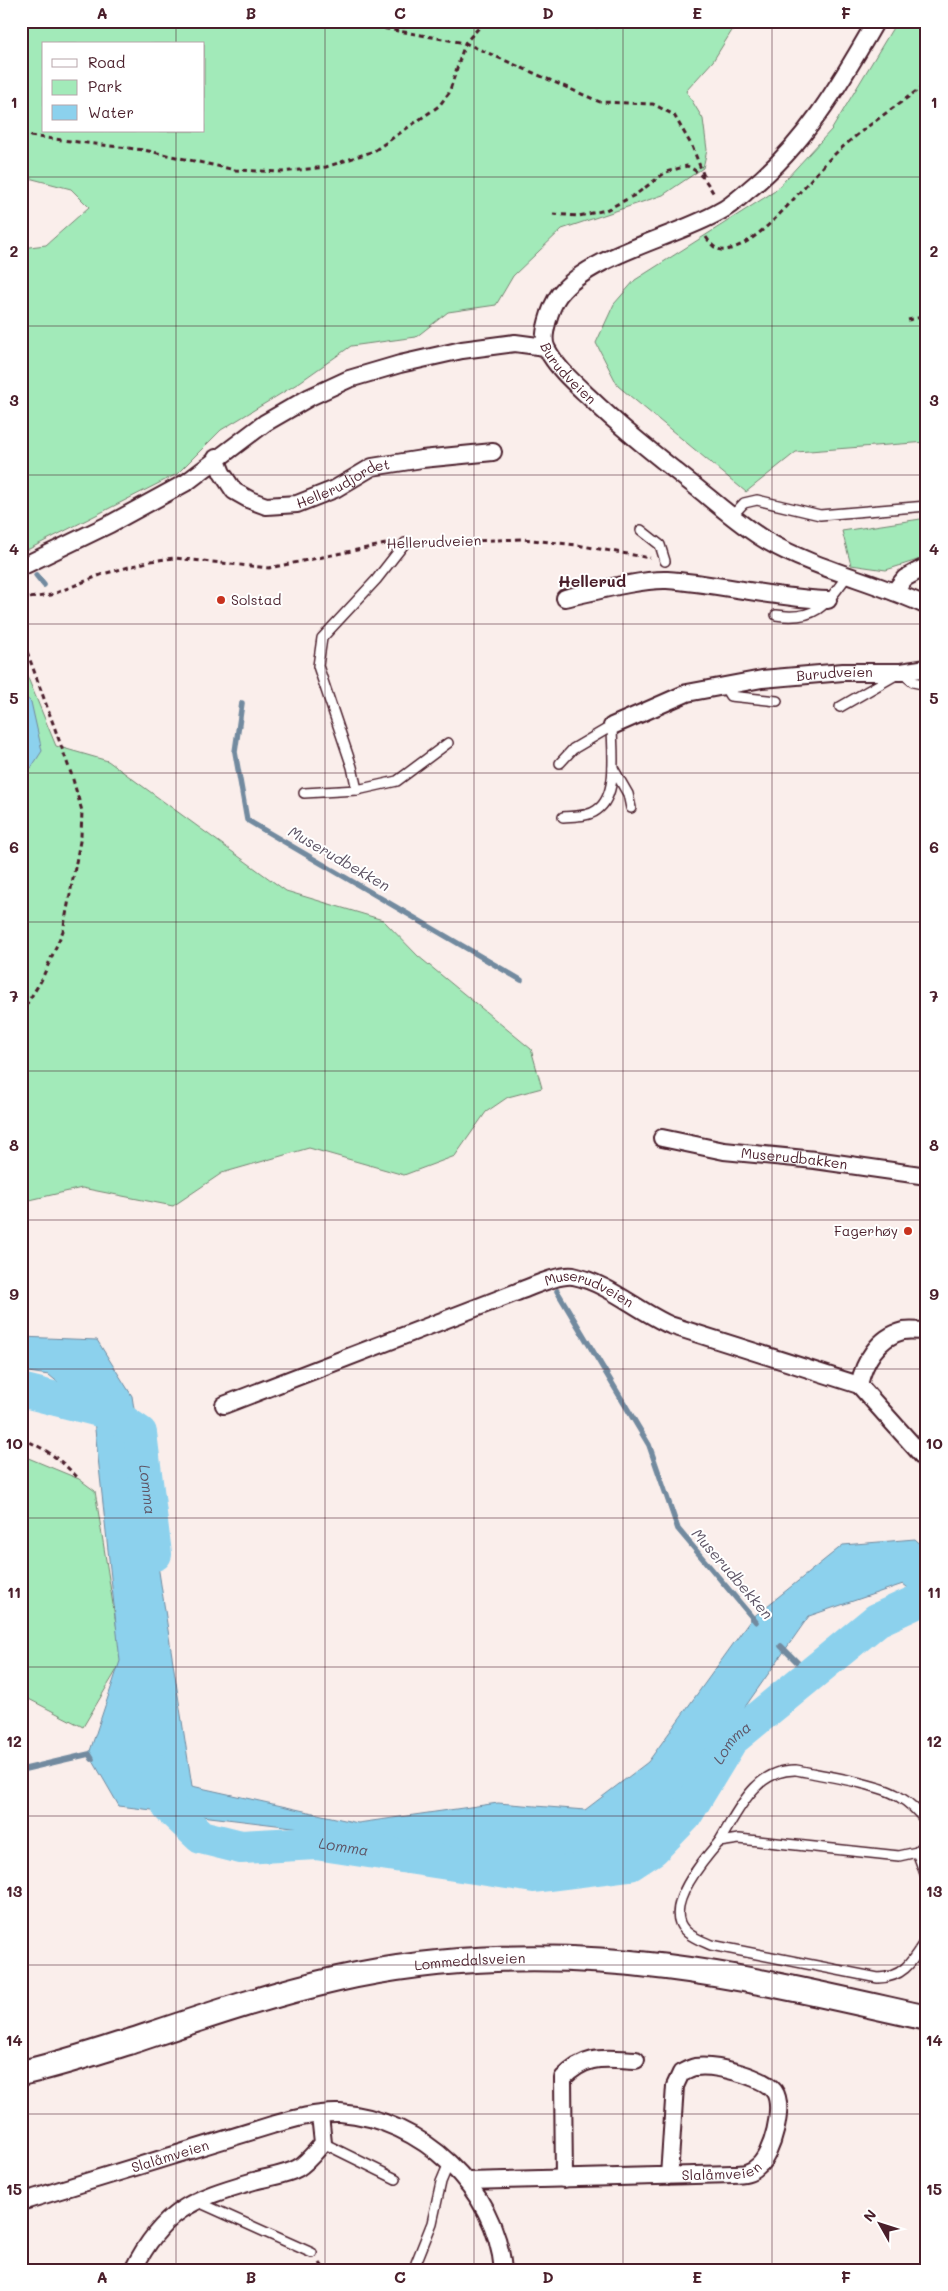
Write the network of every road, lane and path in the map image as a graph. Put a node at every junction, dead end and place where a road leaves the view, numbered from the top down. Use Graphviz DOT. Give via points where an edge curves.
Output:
graph roads {
  1 [pos="485,21"];
  2 [pos="559,21"];
  3 [pos="876,21"];
  4 [pos="349,22"];
  5 [pos="598,27"];
  6 [pos="465,43"];
  7 [pos="927,82"];
  8 [pos="21,135"];
  9 [pos="706,179"];
  10 [pos="723,210"];
  11 [pos="552,214"];
  12 [pos="696,224"];
  13 [pos="927,316"];
  14 [pos="908,320"];
  15 [pos="545,347"];
  16 [pos="493,452"];
  17 [pos="216,458"];
  18 [pos="927,506"];
  19 [pos="732,516"];
  20 [pos="641,530"];
  21 [pos="405,543"];
  22 [pos="665,561"];
  23 [pos="927,566"];
  24 [pos="21,568"];
  25 [pos="844,580"];
  26 [pos="894,592"];
  27 [pos="565,598"];
  28 [pos="21,599"];
  29 [pos="828,600"];
  30 [pos="927,606"];
  31 [pos="776,615"];
  32 [pos="21,635"];
  33 [pos="927,668"];
  34 [pos="901,672"];
  35 [pos="927,685"];
  36 [pos="724,686"];
  37 [pos="777,701"];
  38 [pos="840,707"];
  39 [pos="612,726"];
  40 [pos="448,743"];
  41 [pos="560,763"];
  42 [pos="612,768"];
  43 [pos="357,790"];
  44 [pos="304,793"];
  45 [pos="631,808"];
  46 [pos="563,817"];
  47 [pos="21,1013"];
  48 [pos="662,1138"];
  49 [pos="927,1176"];
  50 [pos="927,1331"];
  51 [pos="859,1385"];
  52 [pos="224,1405"];
  53 [pos="21,1439"];
  54 [pos="927,1460"];
  55 [pos="79,1479"];
  56 [pos="927,1697"];
  57 [pos="926,1755"];
  58 [pos="927,1760"];
  59 [pos="927,1823"];
  60 [pos="719,1842"];
  61 [pos="927,1842"];
  62 [pos="917,1852"];
  63 [pos="927,1879"];
  64 [pos="927,1938"];
  65 [pos="927,2018"];
  66 [pos="636,2060"];
  67 [pos="21,2072"];
  68 [pos="320,2115"];
  69 [pos="323,2143"];
  70 [pos="449,2163"];
  71 [pos="669,2176"];
  72 [pos="396,2179"];
  73 [pos="564,2179"];
  74 [pos="467,2182"];
  75 [pos="196,2201"];
  76 [pos="21,2202"];
  77 [pos="312,2253"];
  78 [pos="416,2263"];
  79 [pos="133,2270"];
  80 [pos="503,2270"];
  1 -- 6 [label="path"];
  2 -- 5 [label="path"];
  3 -- 10 [label="street, Burudveien" via="835,91 800,140 759,182"];
  4 -- 6 [label="path"];
  6 -- 8 [label="path" via="449,93 439,106 374,151 326,167 282,172 235,170 144,150"];
  6 -- 9 [label="path" via="600,102 653,104 674,115"];
  7 -- 12 [label="path" via="836,152 767,227 743,243 722,251 714,248"];
  9 -- 10 [label="path"];
  9 -- 11 [label="path" via="687,166 666,172 635,195 606,210 579,216"];
  10 -- 12 [label="street, Burudveien"];
  12 -- 15 [label="street, Burudveien" via="581,273 558,296 546,324"];
  13 -- 14 [label="path"];
  15 -- 17 [label="street" via="515,343 462,350 349,379 310,396 264,423"];
  15 -- 19 [label="street, Burudveien" via="567,376 615,423"];
  16 -- 17 [label="street, Hellerudjordet" via="372,467 335,490 297,504 266,506 234,491"];
  17 -- 24 [label="street" via="187,482"];
  18 -- 19 [label="lane" via="820,516 756,500 744,503"];
  19 -- 25 [label="street, Burudveien" via="767,540"];
  20 -- 22 [label="lane" via="660,545"];
  21 -- 22 [label="path, Hellerudveien" via="523,539"];
  21 -- 28 [label="path, Hellerudveien" via="380,544 269,568 174,558 103,574 51,595"];
  21 -- 43 [label="lane" via="376,580 322,638 318,666"];
  23 -- 26 [label="street" via="905,578"];
  25 -- 26 [label="street, Burudveien"];
  25 -- 29 [label="lane"];
  26 -- 30 [label="street, Burudveien"];
  27 -- 29 [label="street" via="666,580"];
  29 -- 31 [label="lane" via="808,616"];
  32 -- 47 [label="path" via="82,811 82,836 63,931 41,981"];
  33 -- 34 [label="street, Burudveien"];
  34 -- 35 [label="lane" via="912,682"];
  34 -- 36 [label="street, Burudveien" via="843,672 762,679"];
  34 -- 38 [label="lane"];
  36 -- 37 [label="lane" via="730,696"];
  36 -- 39 [label="street, Burudveien" via="687,693"];
  39 -- 41 [label="lane" via="573,749"];
  39 -- 42 [label="lane"];
  40 -- 43 [label="lane" via="397,781"];
  42 -- 45 [label="lane" via="628,794"];
  42 -- 46 [label="lane" via="611,790 597,811"];
  43 -- 44 [label="lane"];
  48 -- 49 [label="street, Muserudbakken" via="724,1152 815,1160"];
  50 -- 51 [label="street" via="903,1331 878,1346"];
  51 -- 52 [label="street, Muserudveien" via="670,1325 600,1286 572,1276 550,1280"];
  51 -- 54 [label="street"];
  53 -- 55 [label="path" via="36,1444 62,1461"];
  56 -- 57 [label="path" via="923,1724"];
  57 -- 58 [label="path"];
  59 -- 60 [label="lane" via="917,1810 897,1795 796,1770 782,1770 762,1780"];
  60 -- 62 [label="lane" via="739,1839 899,1856"];
  60 -- 64 [label="lane" via="697,1867 678,1913 680,1924 694,1937 711,1945 891,1978 910,1964"];
  61 -- 62 [label="lane"];
  62 -- 63 [label="lane"];
  65 -- 67 [label="main road, Lommedalsveien" via="666,1966 580,1960 490,1960 388,1969 298,1988 75,2059"];
  66 -- 73 [label="street" via="592,2058 571,2069 563,2078"];
  68 -- 69 [label="street"];
  68 -- 70 [label="street, Slalåmveien" via="338,2113 396,2127 421,2140"];
  68 -- 76 [label="street, Slalåmveien" via="272,2125"];
  69 -- 72 [label="lane"];
  69 -- 75 [label="street" via="299,2168"];
  70 -- 74 [label="street, Slalåmveien"];
  70 -- 78 [label="lane" via="441,2182 432,2224"];
  71 -- 71 [label="street, Slalåmveien" via="747,2174 759,2166 770,2152 779,2107 775,2092 760,2080 737,2072 696,2067 681,2073 674,2086"];
  71 -- 73 [label="street, Slalåmveien"];
  73 -- 74 [label="street, Slalåmveien"];
  74 -- 80 [label="street, Slalåmveien" via="495,2230"];
  75 -- 77 [label="lane"];
  75 -- 79 [label="street" via="174,2213 159,2228"];
}
